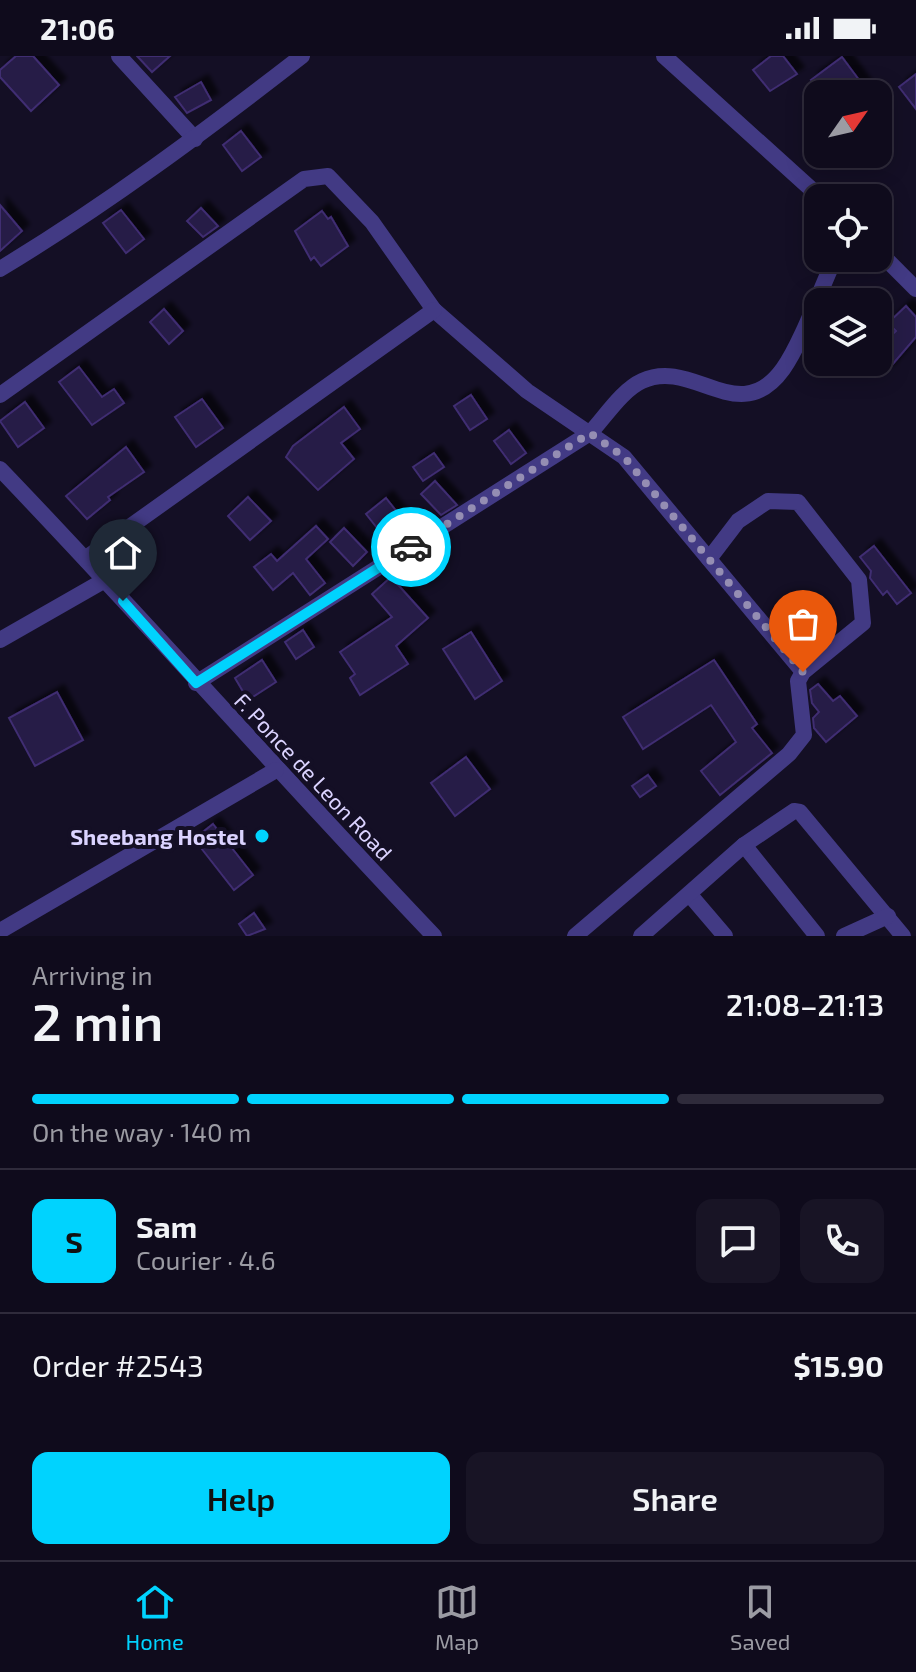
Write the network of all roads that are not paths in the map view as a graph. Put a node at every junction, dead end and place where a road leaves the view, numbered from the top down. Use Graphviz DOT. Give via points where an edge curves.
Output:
graph roads {
  1 [pos="119,56"];
  2 [pos="302,56"];
  3 [pos="664,56"];
  4 [pos="195,139"];
  5 [pos="806,184"];
  6 [pos="892,265"];
  7 [pos="0,269"];
  8 [pos="828,272"];
  9 [pos="916,289"];
  10 [pos="434,310"];
  11 [pos="0,395"];
  12 [pos="590,433"];
  13 [pos="0,469"];
  14 [pos="86,558"];
  15 [pos="709,559"];
  16 [pos="105,580"];
  17 [pos="0,640"];
  18 [pos="803,672"];
  19 [pos="196,683"];
  20 [pos="276,770"];
  21 [pos="744,845"];
  22 [pos="690,895"];
  23 [pos="888,916"];
  24 [pos="0,931"];
  25 [pos="434,936"];
  26 [pos="575,936"];
  27 [pos="641,936"];
  28 [pos="725,936"];
  29 [pos="817,936"];
  30 [pos="844,936"];
  31 [pos="903,936"];
  1 -- 4 [label="street"];
  2 -- 4 [label="street"];
  3 -- 5 [label="street"];
  4 -- 7 [label="street"];
  6 -- 9 [label="street"];
  8 -- 12 [label="street" via="782,370 762,388 729,395 687,377 657,376 640,381"];
  10 -- 11 [label="street" via="338,182 319,175 304,179"];
  10 -- 12 [label="street" via="527,391"];
  10 -- 14 [label="street"];
  12 -- 15 [label="street" via="624,457"];
  12 -- 19 [label="street"];
  13 -- 14 [label="street, F. Ponce de Leon Road"];
  14 -- 16 [label="street, F. Ponce de Leon Road"];
  15 -- 18 [label="street"];
  15 -- 18 [label="street" via="738,521 768,501 798,502 827,534 859,580 863,623"];
  16 -- 17 [label="street"];
  16 -- 19 [label="street, F. Ponce de Leon Road"];
  18 -- 26 [label="street" via="798,681 803,738"];
  19 -- 20 [label="street, F. Ponce de Leon Road"];
  20 -- 24 [label="street"];
  20 -- 25 [label="street, F. Ponce de Leon Road"];
  21 -- 22 [label="street"];
  21 -- 23 [label="street" via="784,815 800,812"];
  21 -- 29 [label="street"];
  22 -- 27 [label="street"];
  22 -- 28 [label="street"];
  23 -- 30 [label="street"];
  23 -- 31 [label="street"];
}
